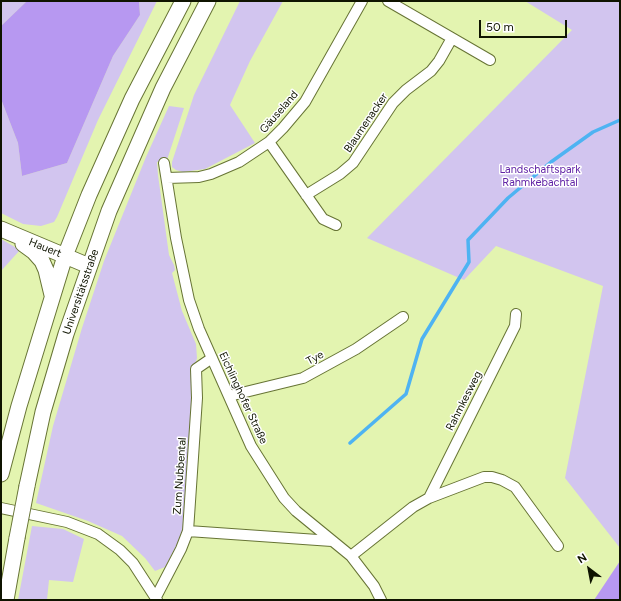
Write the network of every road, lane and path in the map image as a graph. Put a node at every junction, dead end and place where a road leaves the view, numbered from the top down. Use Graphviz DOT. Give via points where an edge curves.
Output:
graph roads {
  1 [pos="183,1"];
  2 [pos="208,1"];
  3 [pos="362,1"];
  4 [pos="388,1"];
  5 [pos="452,38"];
  6 [pos="490,60"];
  7 [pos="269,142"];
  8 [pos="164,163"];
  9 [pos="167,178"];
  10 [pos="306,195"];
  11 [pos="336,225"];
  12 [pos="3,231"];
  13 [pos="66,256"];
  14 [pos="89,266"];
  15 [pos="52,296"];
  16 [pos="516,314"];
  17 [pos="403,318"];
  18 [pos="212,358"];
  19 [pos="229,396"];
  20 [pos="1,474"];
  21 [pos="429,498"];
  22 [pos="1,508"];
  23 [pos="188,531"];
  24 [pos="332,541"];
  25 [pos="558,546"];
  26 [pos="351,556"];
  27 [pos="156,599"];
  28 [pos="6,600"];
  29 [pos="381,600"];
  1 -- 13 [label="main road" via="132,99 89,195"];
  2 -- 14 [label="main road, Universitätsstraße" via="140,138 109,210"];
  3 -- 7 [label="street, Gäuseland" via="305,102"];
  4 -- 5 [label="street"];
  5 -- 6 [label="street"];
  5 -- 10 [label="street, Blaumenacker" via="431,71 393,103 353,163"];
  7 -- 9 [label="street, Gäuseland" via="239,162 211,174"];
  7 -- 10 [label="street"];
  8 -- 9 [label="street, Eichlinghofer Straße"];
  9 -- 18 [label="street, Eichlinghofer Straße" via="189,300"];
  10 -- 11 [label="street" via="323,219"];
  12 -- 13 [label="main road, Hauert"];
  12 -- 15 [label="main road" via="34,252 42,261"];
  13 -- 14 [label="main road, Hauert"];
  13 -- 15 [label="main road"];
  14 -- 28 [label="main road, Universitätsstraße, bridge" via="44,412 27,486"];
  15 -- 20 [label="main road"];
  16 -- 21 [label="street, Rahmkesweg" via="515,326"];
  17 -- 19 [label="street, Tye" via="356,349 303,378"];
  18 -- 19 [label="street, Eichlinghofer Straße"];
  18 -- 23 [label="street, Zum Nubbental" via="196,368 197,405"];
  19 -- 24 [label="street, Eichlinghofer Straße" via="252,446 278,490 296,510"];
  21 -- 25 [label="street" via="484,478 502,480 515,487"];
  21 -- 26 [label="street" via="413,507"];
  22 -- 27 [label="street, Zum Nubbental" via="67,522 98,534 128,558"];
  23 -- 24 [label="street"];
  23 -- 27 [label="street, Zum Nubbental"];
  24 -- 26 [label="street, Eichlinghofer Straße"];
  26 -- 29 [label="street, Eichlinghofer Straße" via="374,586"];
}
